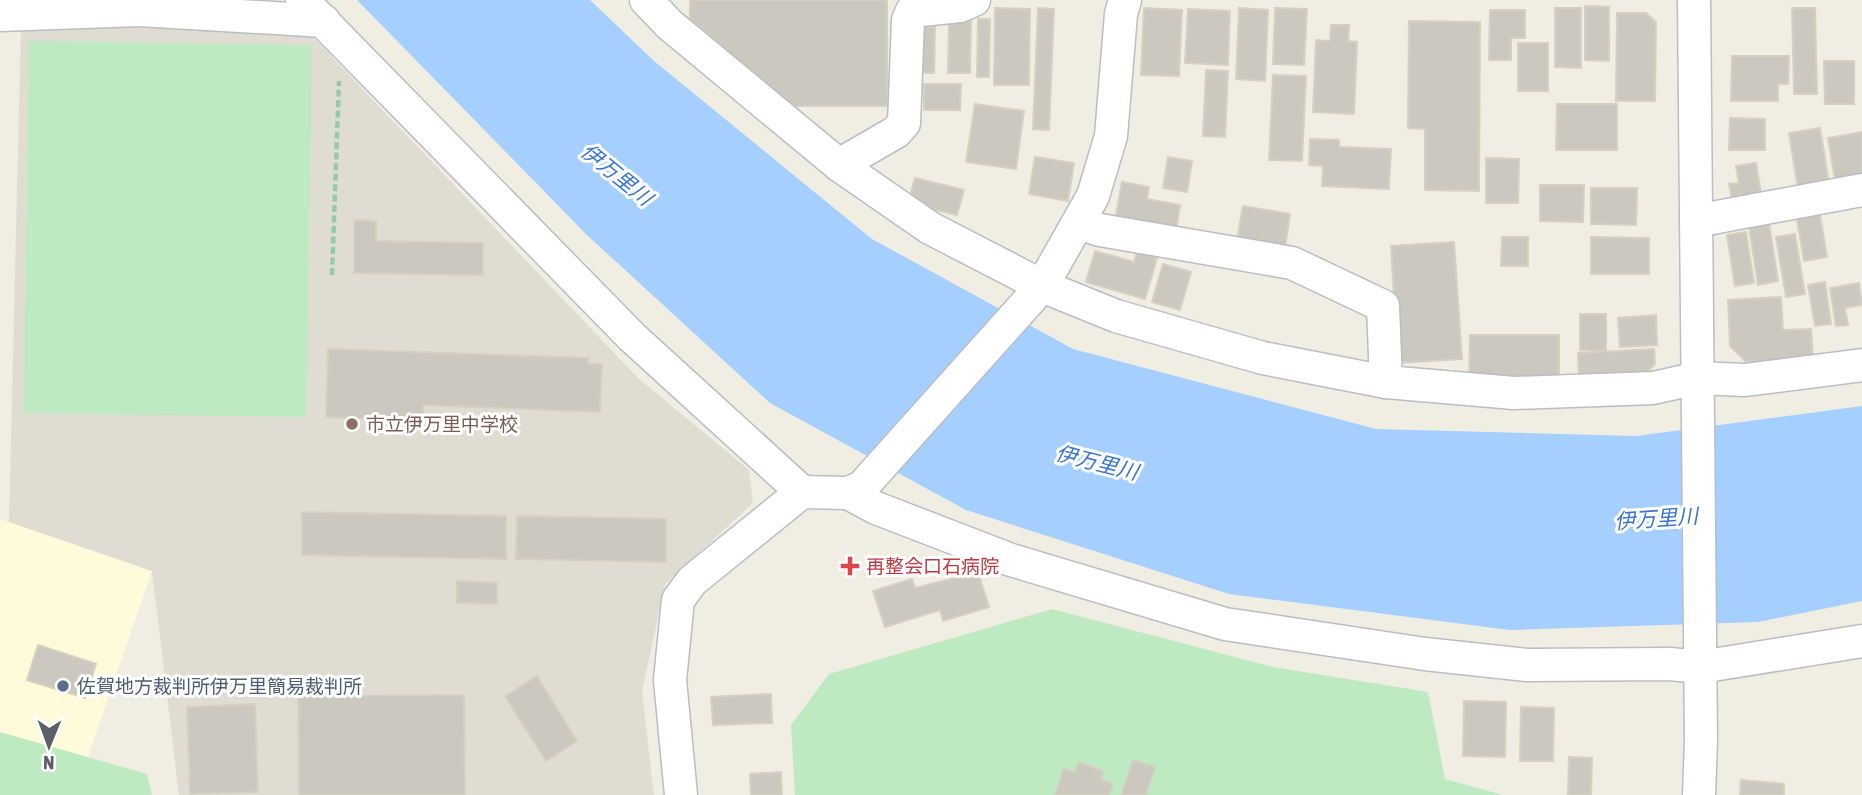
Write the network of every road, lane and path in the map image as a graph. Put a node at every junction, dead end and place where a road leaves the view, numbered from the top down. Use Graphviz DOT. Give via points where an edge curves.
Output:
graph roads {
  1 [pos="646,0"];
  2 [pos="974,0"];
  3 [pos="1125,0"];
  4 [pos="1694,0"];
  5 [pos="313,11"];
  6 [pos="0,15"];
  7 [pos="349,48"];
  8 [pos="839,164"];
  9 [pos="1862,190"];
  10 [pos="1696,221"];
  11 [pos="1078,223"];
  12 [pos="331,275"];
  13 [pos="1036,293"];
  14 [pos="1862,365"];
  15 [pos="1386,382"];
  16 [pos="1698,388"];
  17 [pos="855,490"];
  18 [pos="802,492"];
  19 [pos="1862,641"];
  20 [pos="1700,659"];
  21 [pos="681,795"];
  22 [pos="1699,795"];
  1 -- 8 [label="street" via="670,25"];
  2 -- 8 [label="street" via="912,11 904,123"];
  3 -- 11 [label="street" via="1111,136 1093,196"];
  4 -- 10 [label="street"];
  5 -- 6 [label="street"];
  5 -- 7 [label="street"];
  7 -- 12 [label="path" via="340,65"];
  7 -- 18 [label="street" via="632,337"];
  8 -- 13 [label="street" via="930,228"];
  9 -- 10 [label="street"];
  10 -- 16 [label="street"];
  11 -- 13 [label="street"];
  11 -- 15 [label="street" via="1292,263 1383,306"];
  13 -- 15 [label="street" via="1249,354"];
  13 -- 17 [label="street"];
  14 -- 16 [label="street"];
  15 -- 16 [label="street" via="1514,393"];
  16 -- 20 [label="street"];
  17 -- 18 [label="street"];
  17 -- 20 [label="street" via="876,508 1011,560 1225,624 1527,665 1670,664"];
  18 -- 21 [label="street" via="692,581 678,600 670,680"];
  19 -- 20 [label="street"];
  20 -- 22 [label="street"];
}
